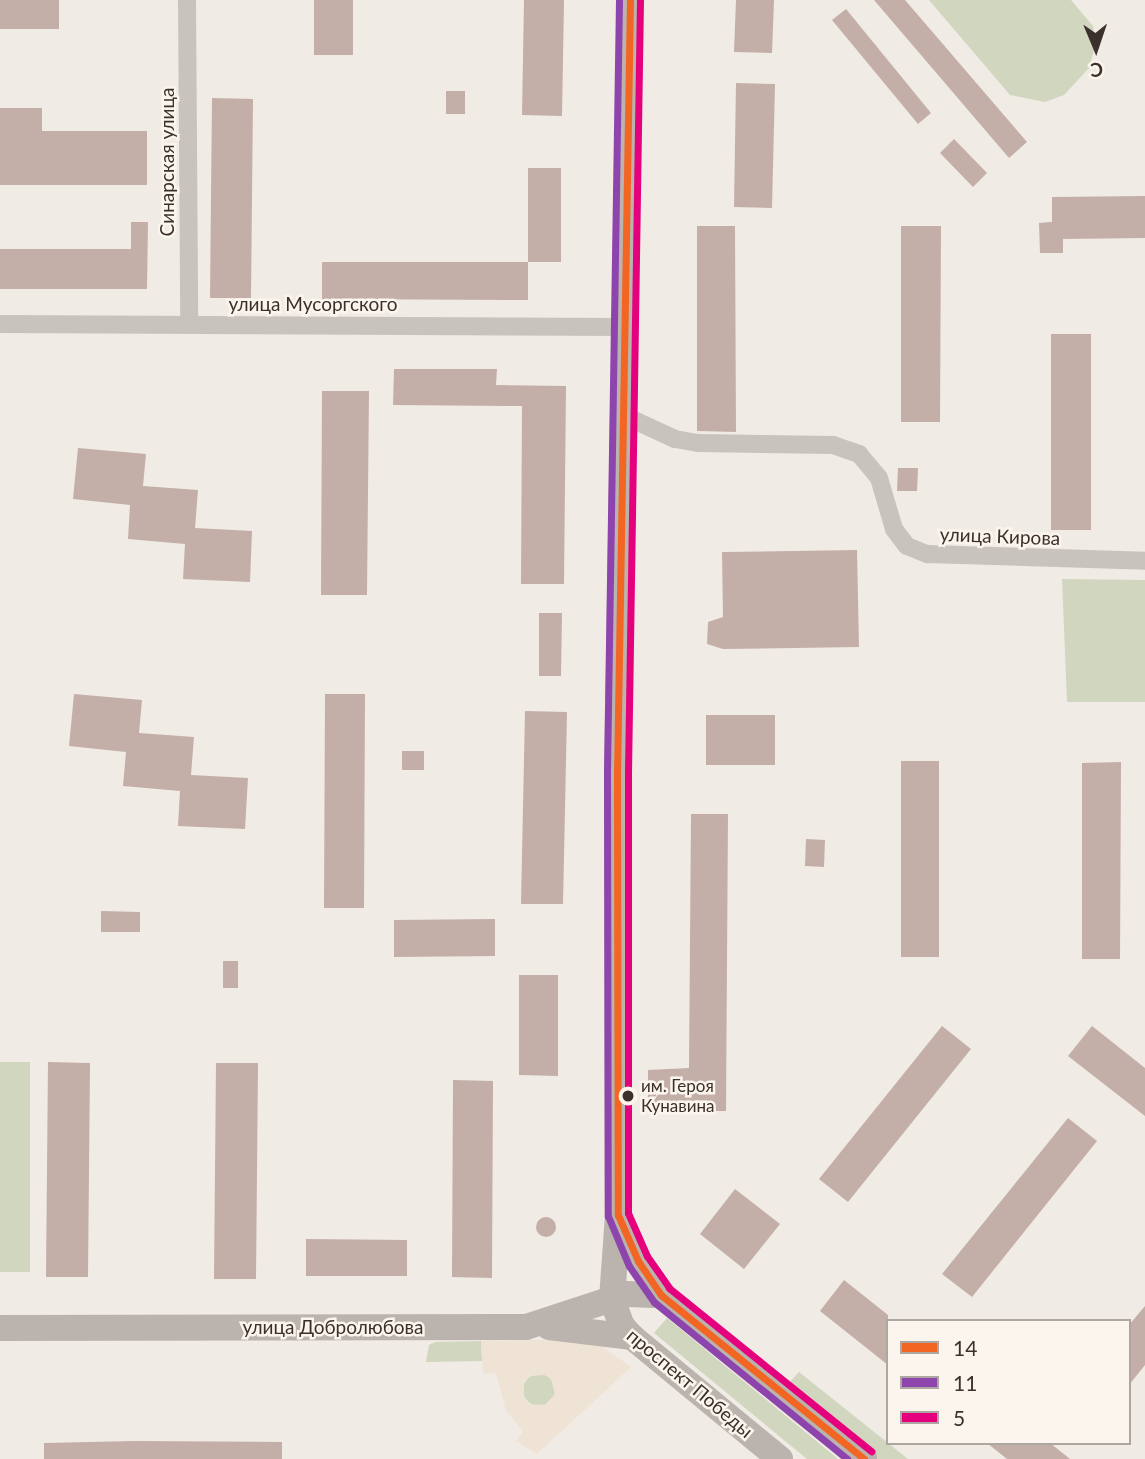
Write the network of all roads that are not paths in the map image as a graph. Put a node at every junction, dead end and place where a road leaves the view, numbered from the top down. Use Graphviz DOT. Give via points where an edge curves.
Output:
graph roads {
  1 [pos="187,0"];
  2 [pos="630,0"];
  3 [pos="0,324"];
  4 [pos="189,324"];
  5 [pos="625,327"];
  6 [pos="625,416"];
  7 [pos="1145,561"];
  8 [pos="618,1215"];
  9 [pos="661,1295"];
  10 [pos="612,1298"];
  11 [pos="526,1327"];
  12 [pos="0,1328"];
  13 [pos="632,1337"];
  14 [pos="780,1459"];
  15 [pos="864,1459"];
  1 -- 4 [label="street, Синарская улица"];
  2 -- 5 [label="main road, проспект Победы"];
  3 -- 4 [label="street, улица Мусоргского"];
  4 -- 5 [label="street, улица Мусоргского"];
  5 -- 6 [label="main road, проспект Победы"];
  6 -- 7 [label="street, улица Кирова" via="687,441 833,445 859,454 879,478 894,529 907,546 927,554"];
  6 -- 8 [label="main road, проспект Победы" via="617,773"];
  8 -- 9 [label="main road, проспект Победы" via="638,1261"];
  8 -- 10 [label="main road, проспект Победы"];
  9 -- 10 [label="main road, улица Добролюбова"];
  9 -- 15 [label="main road, проспект Победы"];
  10 -- 11 [label="main road, улица Добролюбова"];
  10 -- 13 [label="main road, проспект Победы" via="622,1326"];
  11 -- 12 [label="main road, улица Добролюбова"];
  11 -- 13 [label="main road" via="583,1328"];
  13 -- 14 [label="main road, проспект Победы"];
}
